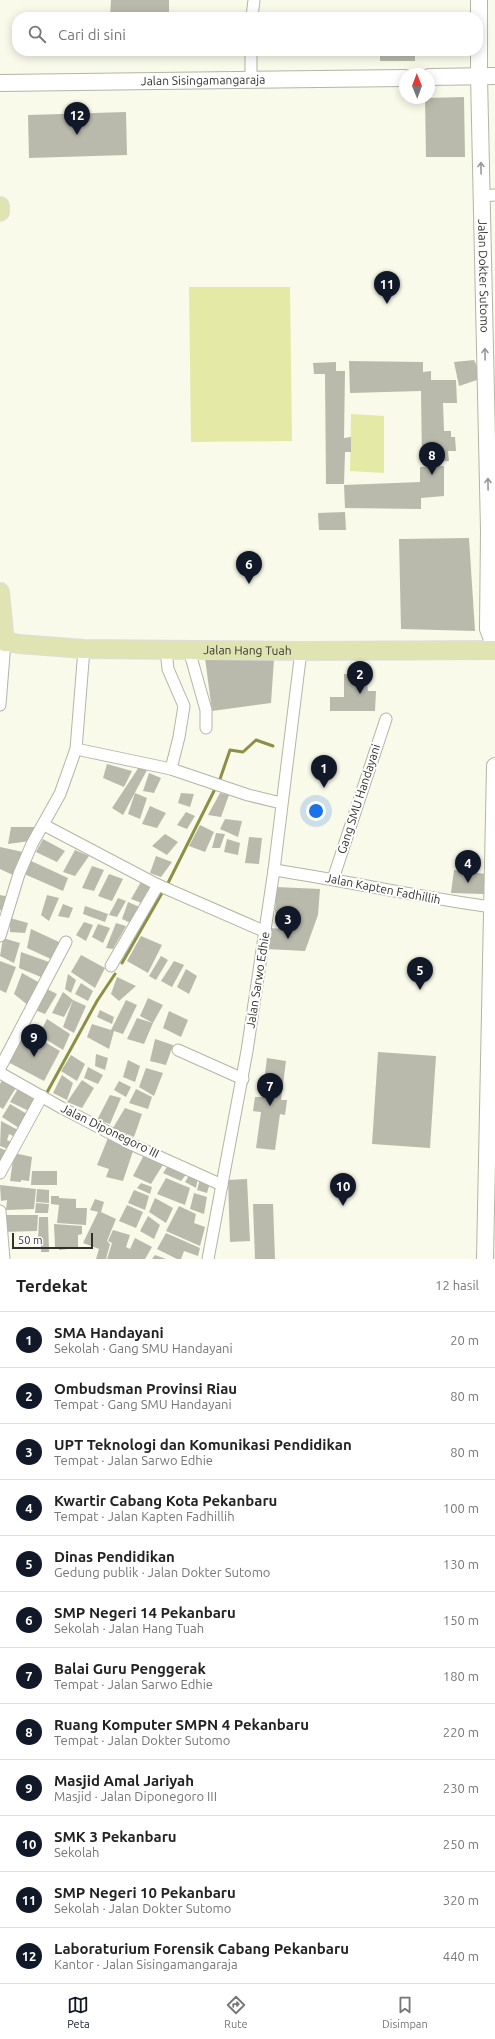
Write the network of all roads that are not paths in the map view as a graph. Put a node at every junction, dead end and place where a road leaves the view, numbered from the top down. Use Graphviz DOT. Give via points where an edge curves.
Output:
graph roads {
  1 [pos="254,0"];
  2 [pos="479,0"];
  3 [pos="253,12"];
  4 [pos="479,12"];
  5 [pos="251,56"];
  6 [pos="479,56"];
  7 [pos="479,76"];
  8 [pos="495,76"];
  9 [pos="435,77"];
  10 [pos="399,78"];
  11 [pos="251,80"];
  12 [pos="0,83"];
  13 [pos="488,195"];
  14 [pos="0,206"];
  15 [pos="0,212"];
  16 [pos="489,303"];
  17 [pos="491,419"];
  18 [pos="492,531"];
  19 [pos="0,592"];
  20 [pos="3,641"];
  21 [pos="84,649"];
  22 [pos="495,649"];
  23 [pos="166,650"];
  24 [pos="189,650"];
  25 [pos="301,651"];
  26 [pos="0,705"];
  27 [pos="386,719"];
  28 [pos="206,728"];
  29 [pos="76,749"];
  30 [pos="495,766"];
  31 [pos="171,769"];
  32 [pos="282,804"];
  33 [pos="44,825"];
  34 [pos="274,870"];
  35 [pos="333,879"];
  36 [pos="158,885"];
  37 [pos="493,890"];
  38 [pos="491,908"];
  39 [pos="266,932"];
  40 [pos="0,936"];
  41 [pos="66,942"];
  42 [pos="111,966"];
  43 [pos="178,1050"];
  44 [pos="0,1068"];
  45 [pos="0,1073"];
  46 [pos="243,1079"];
  47 [pos="492,1081"];
  48 [pos="45,1098"];
  49 [pos="0,1173"];
  50 [pos="222,1185"];
  51 [pos="0,1211"];
  52 [pos="4,1259"];
  53 [pos="208,1259"];
  54 [pos="485,1259"];
  1 -- 3 [label="street"];
  2 -- 4 [label="main road, Jalan Dokter Sutomo"];
  5 -- 11 [label="street"];
  6 -- 7 [label="main road, Jalan Dokter Sutomo"];
  7 -- 8 [label="main road"];
  7 -- 9 [label="main road"];
  13 -- 7 [label="main road, Jalan Dokter Sutomo, one-way"];
  10 -- 11 [label="main road, Jalan Sisingamangaraja"];
  11 -- 12 [label="main road, Jalan Sisingamangaraja"];
  13 -- 16 [label="main road, Jalan Dokter Sutomo"];
  14 -- 15 [label="main road"];
  17 -- 16 [label="main road, Jalan Dokter Sutomo, one-way"];
  18 -- 17 [label="main road, Jalan Dokter Sutomo, one-way"];
  18 -- 22 [label="main road, Jalan Dokter Sutomo" via="488,629"];
  19 -- 20 [label="main road"];
  20 -- 21 [label="main road, Jalan Hang Tuah"];
  20 -- 26 [label="street"];
  21 -- 23 [label="main road, Jalan Hang Tuah"];
  21 -- 29 [label="street"];
  22 -- 25 [label="main road, Jalan Hang Tuah"];
  23 -- 24 [label="main road, Jalan Hang Tuah"];
  23 -- 31 [label="street" via="168,669 184,706"];
  24 -- 25 [label="main road, Jalan Hang Tuah"];
  24 -- 28 [label="street" via="206,710"];
  25 -- 32 [label="street, Jalan Sarwo Edhie"];
  27 -- 35 [label="street, Gang SMU Handayani"];
  29 -- 31 [label="street"];
  29 -- 33 [label="street" via="60,794"];
  30 -- 37 [label="main road"];
  31 -- 32 [label="street"];
  32 -- 34 [label="street, Jalan Sarwo Edhie"];
  33 -- 36 [label="street"];
  33 -- 40 [label="street" via="32,844 19,874"];
  34 -- 35 [label="street, Jalan Kapten Fadhillih"];
  34 -- 39 [label="street, Jalan Sarwo Edhie"];
  35 -- 38 [label="street, Jalan Kapten Fadhillih"];
  36 -- 39 [label="street"];
  36 -- 42 [label="street"];
  37 -- 38 [label="main road"];
  38 -- 47 [label="main road"];
  39 -- 46 [label="street, Jalan Sarwo Edhie"];
  41 -- 44 [label="street"];
  43 -- 46 [label="street"];
  45 -- 48 [label="street, Jalan Diponegoro III"];
  46 -- 50 [label="street, Jalan Sarwo Edhie"];
  47 -- 54 [label="main road"];
  48 -- 49 [label="street"];
  48 -- 50 [label="street, Jalan Diponegoro III" via="133,1145"];
  50 -- 53 [label="street, Jalan Sarwo Edhie"];
  51 -- 52 [label="street"];
}
